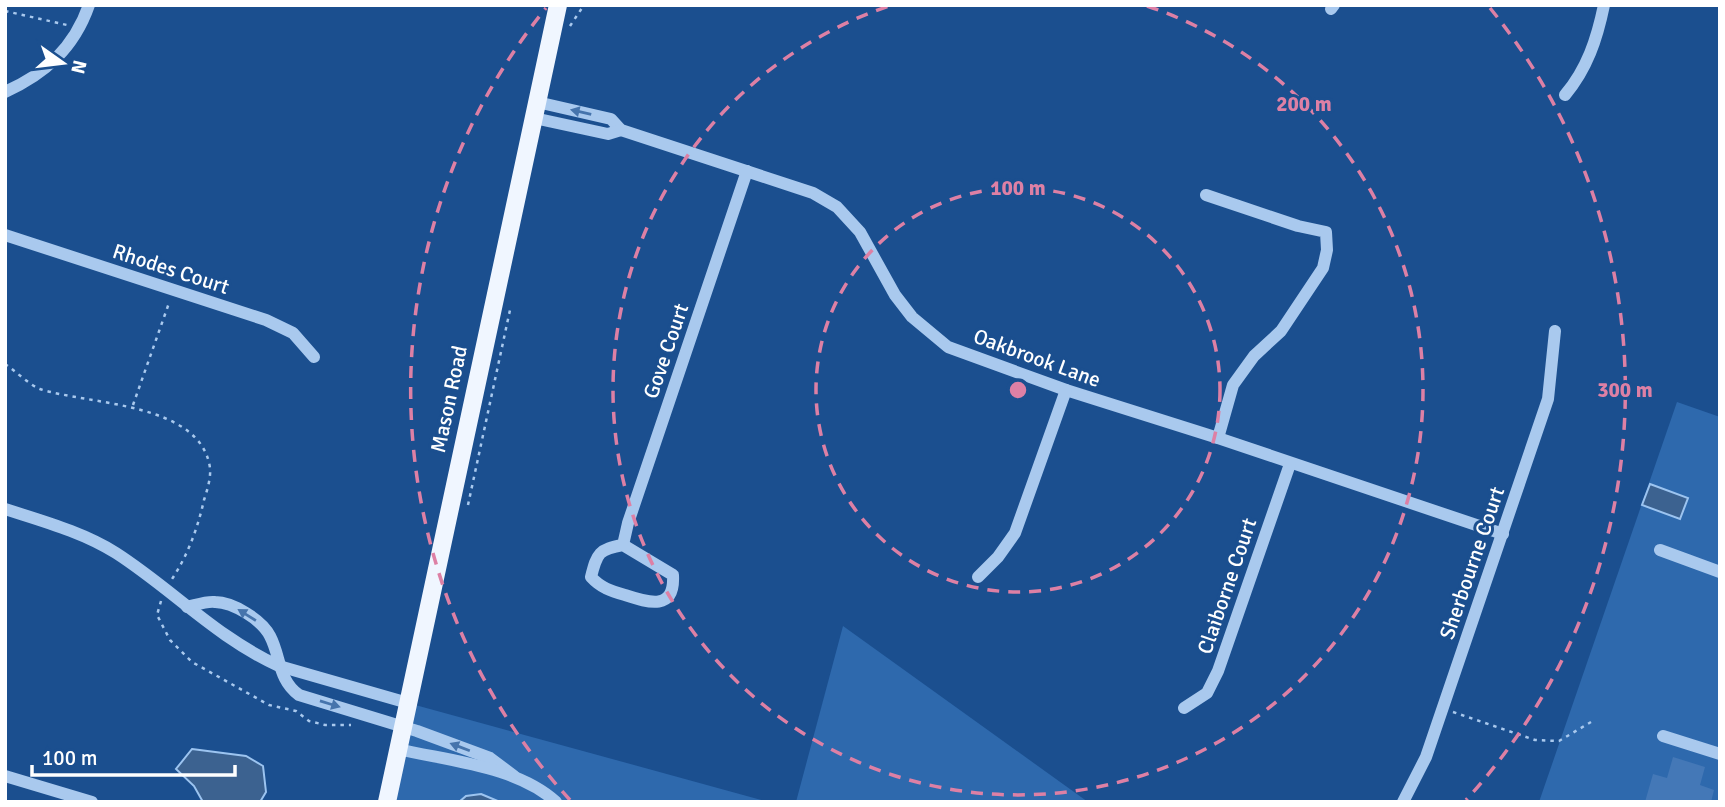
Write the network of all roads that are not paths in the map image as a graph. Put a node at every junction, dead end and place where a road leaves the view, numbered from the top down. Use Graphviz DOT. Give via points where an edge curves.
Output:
graph roads {
  1 [pos="89,5"];
  2 [pos="558,5"];
  3 [pos="1604,5"];
  4 [pos="5,92"];
  5 [pos="1565,95"];
  6 [pos="535,110"];
  7 [pos="747,171"];
  8 [pos="1206,195"];
  9 [pos="5,235"];
  10 [pos="1555,331"];
  11 [pos="314,356"];
  12 [pos="1066,390"];
  13 [pos="1218,438"];
  14 [pos="1290,464"];
  15 [pos="5,509"];
  16 [pos="1503,534"];
  17 [pos="623,545"];
  18 [pos="1660,550"];
  19 [pos="1719,570"];
  20 [pos="978,578"];
  21 [pos="187,607"];
  22 [pos="279,666"];
  23 [pos="408,703"];
  24 [pos="1184,708"];
  25 [pos="403,725"];
  26 [pos="1662,736"];
  27 [pos="398,749"];
  28 [pos="1720,754"];
  29 [pos="5,776"];
  30 [pos="514,776"];
  31 [pos="92,802"];
  32 [pos="387,802"];
  33 [pos="556,802"];
  34 [pos="1403,802"];
  1 -- 4 [label="street" via="68,46 48,68"];
  2 -- 6 [label="main road, Mason Road"];
  3 -- 5 [label="street" via="1592,51"];
  6 -- 7 [label="street, Oakbrook Lane" via="608,134 621,130"];
  6 -- 23 [label="main road, Mason Road"];
  7 -- 12 [label="street, Oakbrook Lane" via="813,193 837,207 860,232 912,317 948,346"];
  7 -- 17 [label="street, Gove Court"];
  8 -- 13 [label="street" via="1326,232 1327,250 1323,268 1281,331 1254,356 1233,385"];
  9 -- 11 [label="street, Rhodes Court" via="285,328"];
  10 -- 16 [label="street, Sherbourne Court" via="1548,399"];
  12 -- 13 [label="street, Oakbrook Lane"];
  12 -- 20 [label="street" via="1015,533"];
  13 -- 14 [label="street, Oakbrook Lane"];
  14 -- 16 [label="street, Oakbrook Lane"];
  14 -- 24 [label="street, Claiborne Court" via="1219,671 1207,693"];
  15 -- 21 [label="street" via="113,551"];
  16 -- 34 [label="street, Sherbourne Court" via="1426,757"];
  17 -- 17 [label="street" via="673,575 674,590 668,598 652,604 599,586 591,577 596,556 606,548"];
  18 -- 19 [label="street"];
  21 -- 22 [label="street" via="243,648"];
  22 -- 21 [label="street, one-way" via="269,634 243,612 215,601"];
  22 -- 23 [label="street"];
  22 -- 25 [label="street, one-way" via="299,695"];
  23 -- 25 [label="main road, Mason Road"];
  25 -- 27 [label="main road, Mason Road"];
  30 -- 25 [label="street, one-way" via="490,758"];
  26 -- 28 [label="street"];
  27 -- 30 [label="street"];
  27 -- 32 [label="main road, Mason Road"];
  29 -- 31 [label="street"];
  30 -- 33 [label="street"];
}
